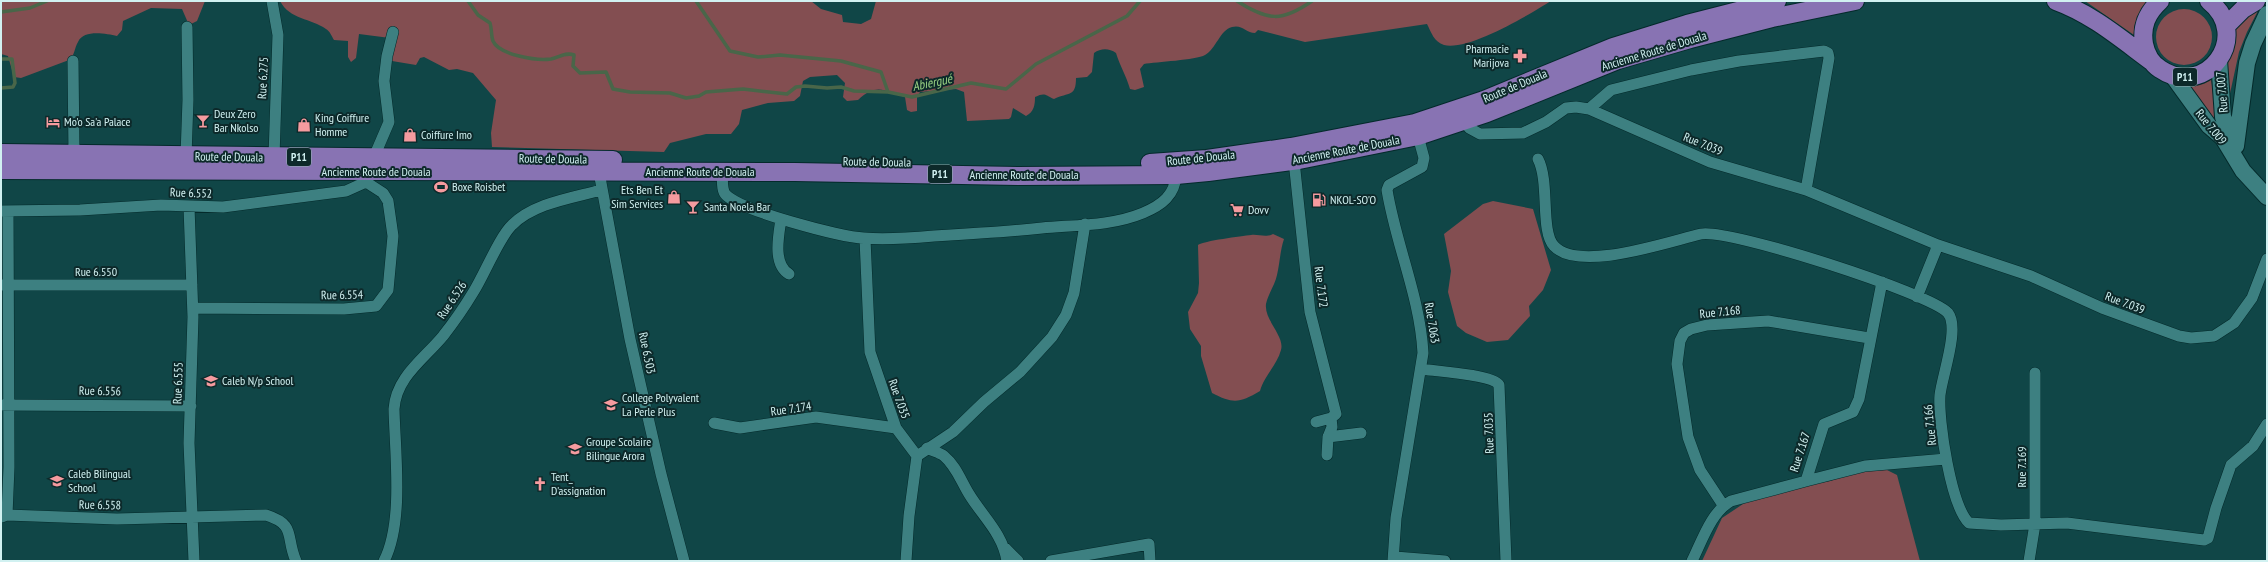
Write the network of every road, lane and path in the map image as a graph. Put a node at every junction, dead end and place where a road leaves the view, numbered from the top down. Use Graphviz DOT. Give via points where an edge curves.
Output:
graph roads {
  1 [pos="272,1"];
  2 [pos="1777,1"];
  3 [pos="1855,1"];
  4 [pos="2056,1"];
  5 [pos="2160,1"];
  6 [pos="2209,1"];
  7 [pos="2256,1"];
  8 [pos="2267,14"];
  9 [pos="2226,26"];
  10 [pos="187,27"];
  11 [pos="393,32"];
  12 [pos="2219,60"];
  13 [pos="73,61"];
  14 [pos="2152,62"];
  15 [pos="2172,75"];
  16 [pos="1589,109"];
  17 [pos="1467,120"];
  18 [pos="1418,136"];
  19 [pos="2236,146"];
  20 [pos="1,153"];
  21 [pos="74,154"];
  22 [pos="186,156"];
  23 [pos="274,157"];
  24 [pos="1538,158"];
  25 [pos="1294,161"];
  26 [pos="1208,166"];
  27 [pos="1,170"];
  28 [pos="370,170"];
  29 [pos="599,172"];
  30 [pos="722,172"];
  31 [pos="1176,175"];
  32 [pos="2267,187"];
  33 [pos="601,190"];
  34 [pos="1806,190"];
  35 [pos="2267,197"];
  36 [pos="189,206"];
  37 [pos="4,211"];
  38 [pos="781,218"];
  39 [pos="1085,224"];
  40 [pos="865,239"];
  41 [pos="1938,245"];
  42 [pos="2267,259"];
  43 [pos="789,274"];
  44 [pos="1882,282"];
  45 [pos="5,285"];
  46 [pos="192,285"];
  47 [pos="1917,296"];
  48 [pos="193,308"];
  49 [pos="1869,338"];
  50 [pos="1421,370"];
  51 [pos="2035,373"];
  52 [pos="5,405"];
  53 [pos="190,406"];
  54 [pos="1334,416"];
  55 [pos="1316,422"];
  56 [pos="714,423"];
  57 [pos="2267,424"];
  58 [pos="896,428"];
  59 [pos="1361,433"];
  60 [pos="1328,437"];
  61 [pos="938,441"];
  62 [pos="927,448"];
  63 [pos="1327,454"];
  64 [pos="943,455"];
  65 [pos="916,456"];
  66 [pos="1946,459"];
  67 [pos="1806,481"];
  68 [pos="1723,505"];
  69 [pos="4,516"];
  70 [pos="192,518"];
  71 [pos="2035,524"];
  72 [pos="1005,548"];
  73 [pos="1394,559"];
  74 [pos="194,561"];
  75 [pos="296,561"];
  76 [pos="384,561"];
  77 [pos="684,561"];
  78 [pos="906,561"];
  79 [pos="1007,561"];
  80 [pos="1018,561"];
  81 [pos="1051,561"];
  82 [pos="1150,561"];
  83 [pos="1445,561"];
  84 [pos="1506,561"];
  85 [pos="1692,561"];
  86 [pos="2029,561"];
  1 -- 23 [label="street, Rue 6.275" via="278,35"];
  2 -- 26 [label="main road, Route de Douala / P11" via="1687,24 1613,47 1484,100 1415,123"];
  3 -- 17 [label="main road, Ancienne Route de Douala / P11" via="1772,18 1618,60"];
  4 -- 14 [label="main road, P11" via="2073,7 2104,26"];
  5 -- 14 [label="main road" via="2151,9 2142,36"];
  6 -- 9 [label="main road" via="2218,9"];
  7 -- 9 [label="main road" via="2243,9"];
  8 -- 19 [label="main road" via="2247,63"];
  9 -- 12 [label="main road" via="2226,44"];
  10 -- 22 [label="street"];
  11 -- 28 [label="street" via="384,81 389,122"];
  12 -- 15 [label="main road, P11" via="2200,74 2188,77"];
  12 -- 19 [label="main road, Rue 7.007" via="2223,117"];
  13 -- 21 [label="street"];
  14 -- 15 [label="main road, P11"];
  15 -- 35 [label="main road, Rue 7.009" via="2209,126 2223,138 2243,171"];
  16 -- 17 [label="street, Rue 7.039" via="1566,108 1546,122 1523,133 1480,134 1469,128"];
  16 -- 34 [label="street, Rue 7.039" via="1710,162"];
  16 -- 34 [label="street" via="1611,90 1691,70 1739,61 1824,51 1828,53 1829,58"];
  17 -- 18 [label="main road, Ancienne Route de Douala / P11"];
  18 -- 25 [label="main road, Ancienne Route de Douala / P11"];
  18 -- 50 [label="street, Rue 7.063" via="1424,158 1422,166 1389,185 1387,190 1422,331"];
  19 -- 32 [label="main road, Rue 7.009"];
  20 -- 21 [label="main road, Route de Douala / P11"];
  21 -- 22 [label="main road, Route de Douala / P11"];
  22 -- 23 [label="main road, Route de Douala / P11"];
  23 -- 28 [label="main road, Route de Douala / P11"];
  24 -- 44 [label="street, Rue 7.166" via="1545,184 1548,236 1552,245 1559,251 1576,255 1619,254 1661,247 1701,234 1709,234 1756,241"];
  25 -- 26 [label="main road, Ancienne Route de Douala / P11"];
  25 -- 54 [label="street, Rue 7.172" via="1310,312"];
  26 -- 28 [label="main road, Route de Douala / P11"];
  26 -- 31 [label="main road, Ancienne Route de Douala / P11"];
  27 -- 28 [label="main road, Ancienne Route de Douala / P11"];
  28 -- 29 [label="main road, Ancienne Route de Douala / P11"];
  28 -- 36 [label="street, Rue 6.552" via="346,191 247,205"];
  28 -- 48 [label="street, Rue 6.554" via="388,201 393,236 388,290 376,306 305,309"];
  29 -- 30 [label="main road, Ancienne Route de Douala / P11"];
  29 -- 33 [label="street, Rue 6.503"];
  30 -- 31 [label="main road, Ancienne Route de Douala / P11" via="1018,176"];
  30 -- 38 [label="street" via="726,195"];
  31 -- 39 [label="street" via="1175,188 1169,196 1144,213 1125,219"];
  33 -- 76 [label="street, Rue 6.526" via="538,209 512,225 468,301 443,335 399,386 394,409 396,516"];
  33 -- 77 [label="street, Rue 6.503" via="646,408"];
  34 -- 41 [label="street, Rue 7.039"];
  36 -- 37 [label="street, Rue 6.552"];
  36 -- 46 [label="street, Rue 6.555"];
  37 -- 45 [label="street"];
  38 -- 40 [label="street"];
  38 -- 43 [label="street" via="779,257"];
  39 -- 40 [label="street" via="975,234"];
  39 -- 61 [label="street" via="1074,293 1066,314 1052,337 1020,372 953,432"];
  40 -- 58 [label="street, Rue 7.035" via="870,352"];
  41 -- 42 [label="street, Rue 7.039" via="2031,276 2156,329 2191,338 2214,336 2234,323 2252,298"];
  41 -- 47 [label="street"];
  44 -- 47 [label="street, Rue 7.166"];
  44 -- 49 [label="street, Rue 7.167"];
  45 -- 46 [label="street, Rue 6.550"];
  45 -- 52 [label="street"];
  46 -- 48 [label="street, Rue 6.555"];
  47 -- 66 [label="street, Rue 7.166" via="1947,313 1951,321 1952,332 1940,394"];
  48 -- 53 [label="street, Rue 6.555"];
  49 -- 67 [label="street, Rue 7.167" via="1854,410 1850,415 1824,424"];
  49 -- 68 [label="street, Rue 7.168" via="1768,321 1706,325 1684,333 1680,341 1677,364 1688,437 1700,470"];
  50 -- 73 [label="street, Rue 7.063" via="1396,518"];
  50 -- 84 [label="street, Rue 7.035" via="1464,374 1495,381 1499,385"];
  51 -- 71 [label="street, Rue 7.169"];
  52 -- 53 [label="street, Rue 6.556"];
  52 -- 69 [label="street"];
  53 -- 70 [label="street, Rue 6.555"];
  54 -- 55 [label="street"];
  54 -- 60 [label="street"];
  56 -- 58 [label="street, Rue 7.174" via="740,428 816,417"];
  57 -- 71 [label="street, Rue 7.166" via="2253,446 2231,465 2208,538 2204,540 2067,523"];
  58 -- 65 [label="street, Rue 7.035"];
  59 -- 60 [label="street"];
  60 -- 63 [label="street"];
  61 -- 62 [label="street"];
  61 -- 64 [label="street"];
  62 -- 64 [label="street"];
  62 -- 65 [label="street"];
  64 -- 72 [label="street" via="955,468"];
  65 -- 78 [label="street"];
  66 -- 67 [label="street" via="1865,466"];
  66 -- 71 [label="street, Rue 7.166" via="1961,513 1969,523"];
  67 -- 68 [label="street, Rue 7.167"];
  68 -- 85 [label="street"];
  69 -- 70 [label="street, Rue 6.558"];
  70 -- 74 [label="street, Rue 6.555"];
  70 -- 75 [label="street, Rue 6.558" via="266,515 281,520 288,529"];
  71 -- 86 [label="street, Rue 7.169"];
  72 -- 79 [label="street"];
  72 -- 80 [label="street"];
  73 -- 83 [label="street"];
  81 -- 82 [label="street" via="1149,544"];
}
